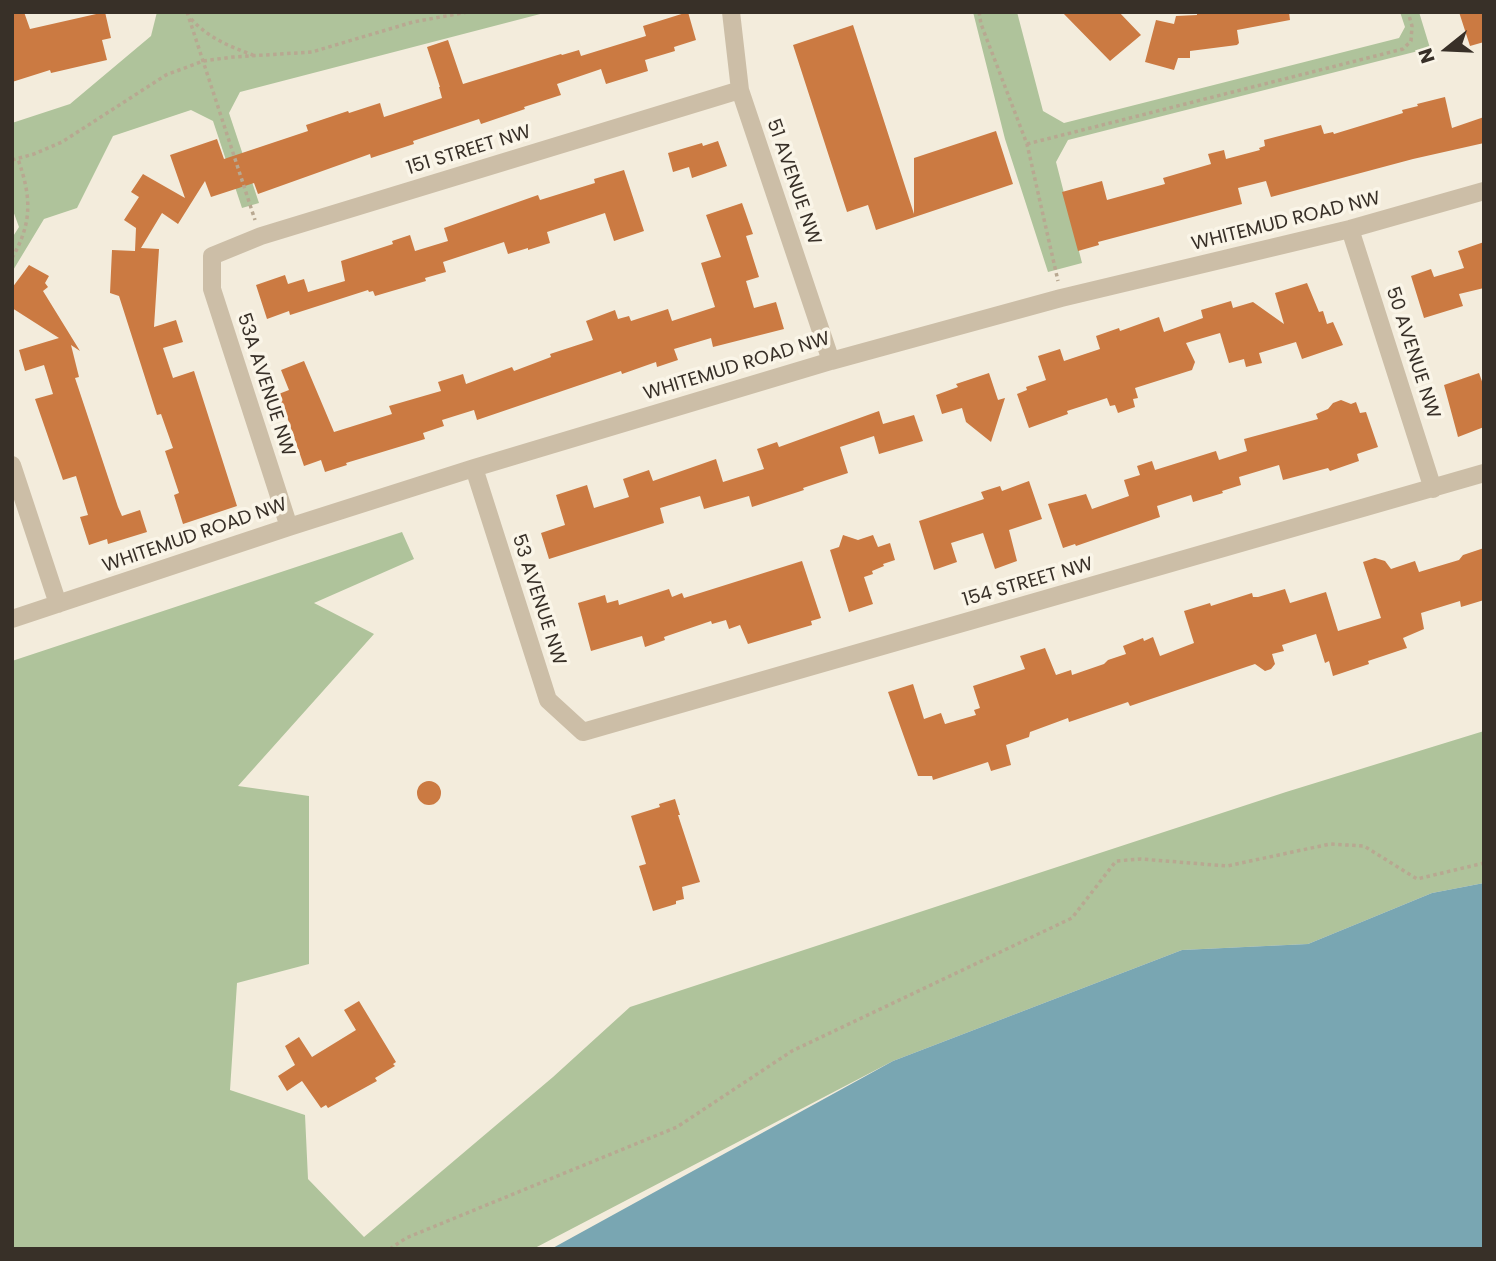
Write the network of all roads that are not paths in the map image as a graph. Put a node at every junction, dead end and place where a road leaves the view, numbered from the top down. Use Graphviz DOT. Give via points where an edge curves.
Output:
graph roads {
  1 [pos="731,12"];
  2 [pos="740,90"];
  3 [pos="1484,191"];
  4 [pos="1350,229"];
  5 [pos="212,256"];
  6 [pos="831,361"];
  7 [pos="12,465"];
  8 [pos="474,468"];
  9 [pos="1484,473"];
  10 [pos="1433,489"];
  11 [pos="289,527"];
  12 [pos="58,604"];
  13 [pos="12,619"];
  14 [pos="583,732"];
  1 -- 2 [label="street, 51 AVENUE NW"];
  2 -- 5 [label="street, 151 STREET NW" via="261,236"];
  2 -- 6 [label="street, 51 AVENUE NW"];
  3 -- 4 [label="street, WHITEMUD ROAD NW"];
  4 -- 6 [label="street, WHITEMUD ROAD NW" via="1061,298"];
  4 -- 10 [label="street, 50 AVENUE NW"];
  5 -- 11 [label="street, 53A AVENUE NW" via="212,289"];
  6 -- 8 [label="street, WHITEMUD ROAD NW"];
  7 -- 12 [label="street"];
  8 -- 11 [label="street, WHITEMUD ROAD NW"];
  8 -- 14 [label="street, 53 AVENUE NW" via="548,700"];
  9 -- 10 [label="street, 154 STREET NW"];
  10 -- 14 [label="street, 154 STREET NW"];
  11 -- 12 [label="street, WHITEMUD ROAD NW"];
  12 -- 13 [label="street, WHITEMUD ROAD NW"];
}
